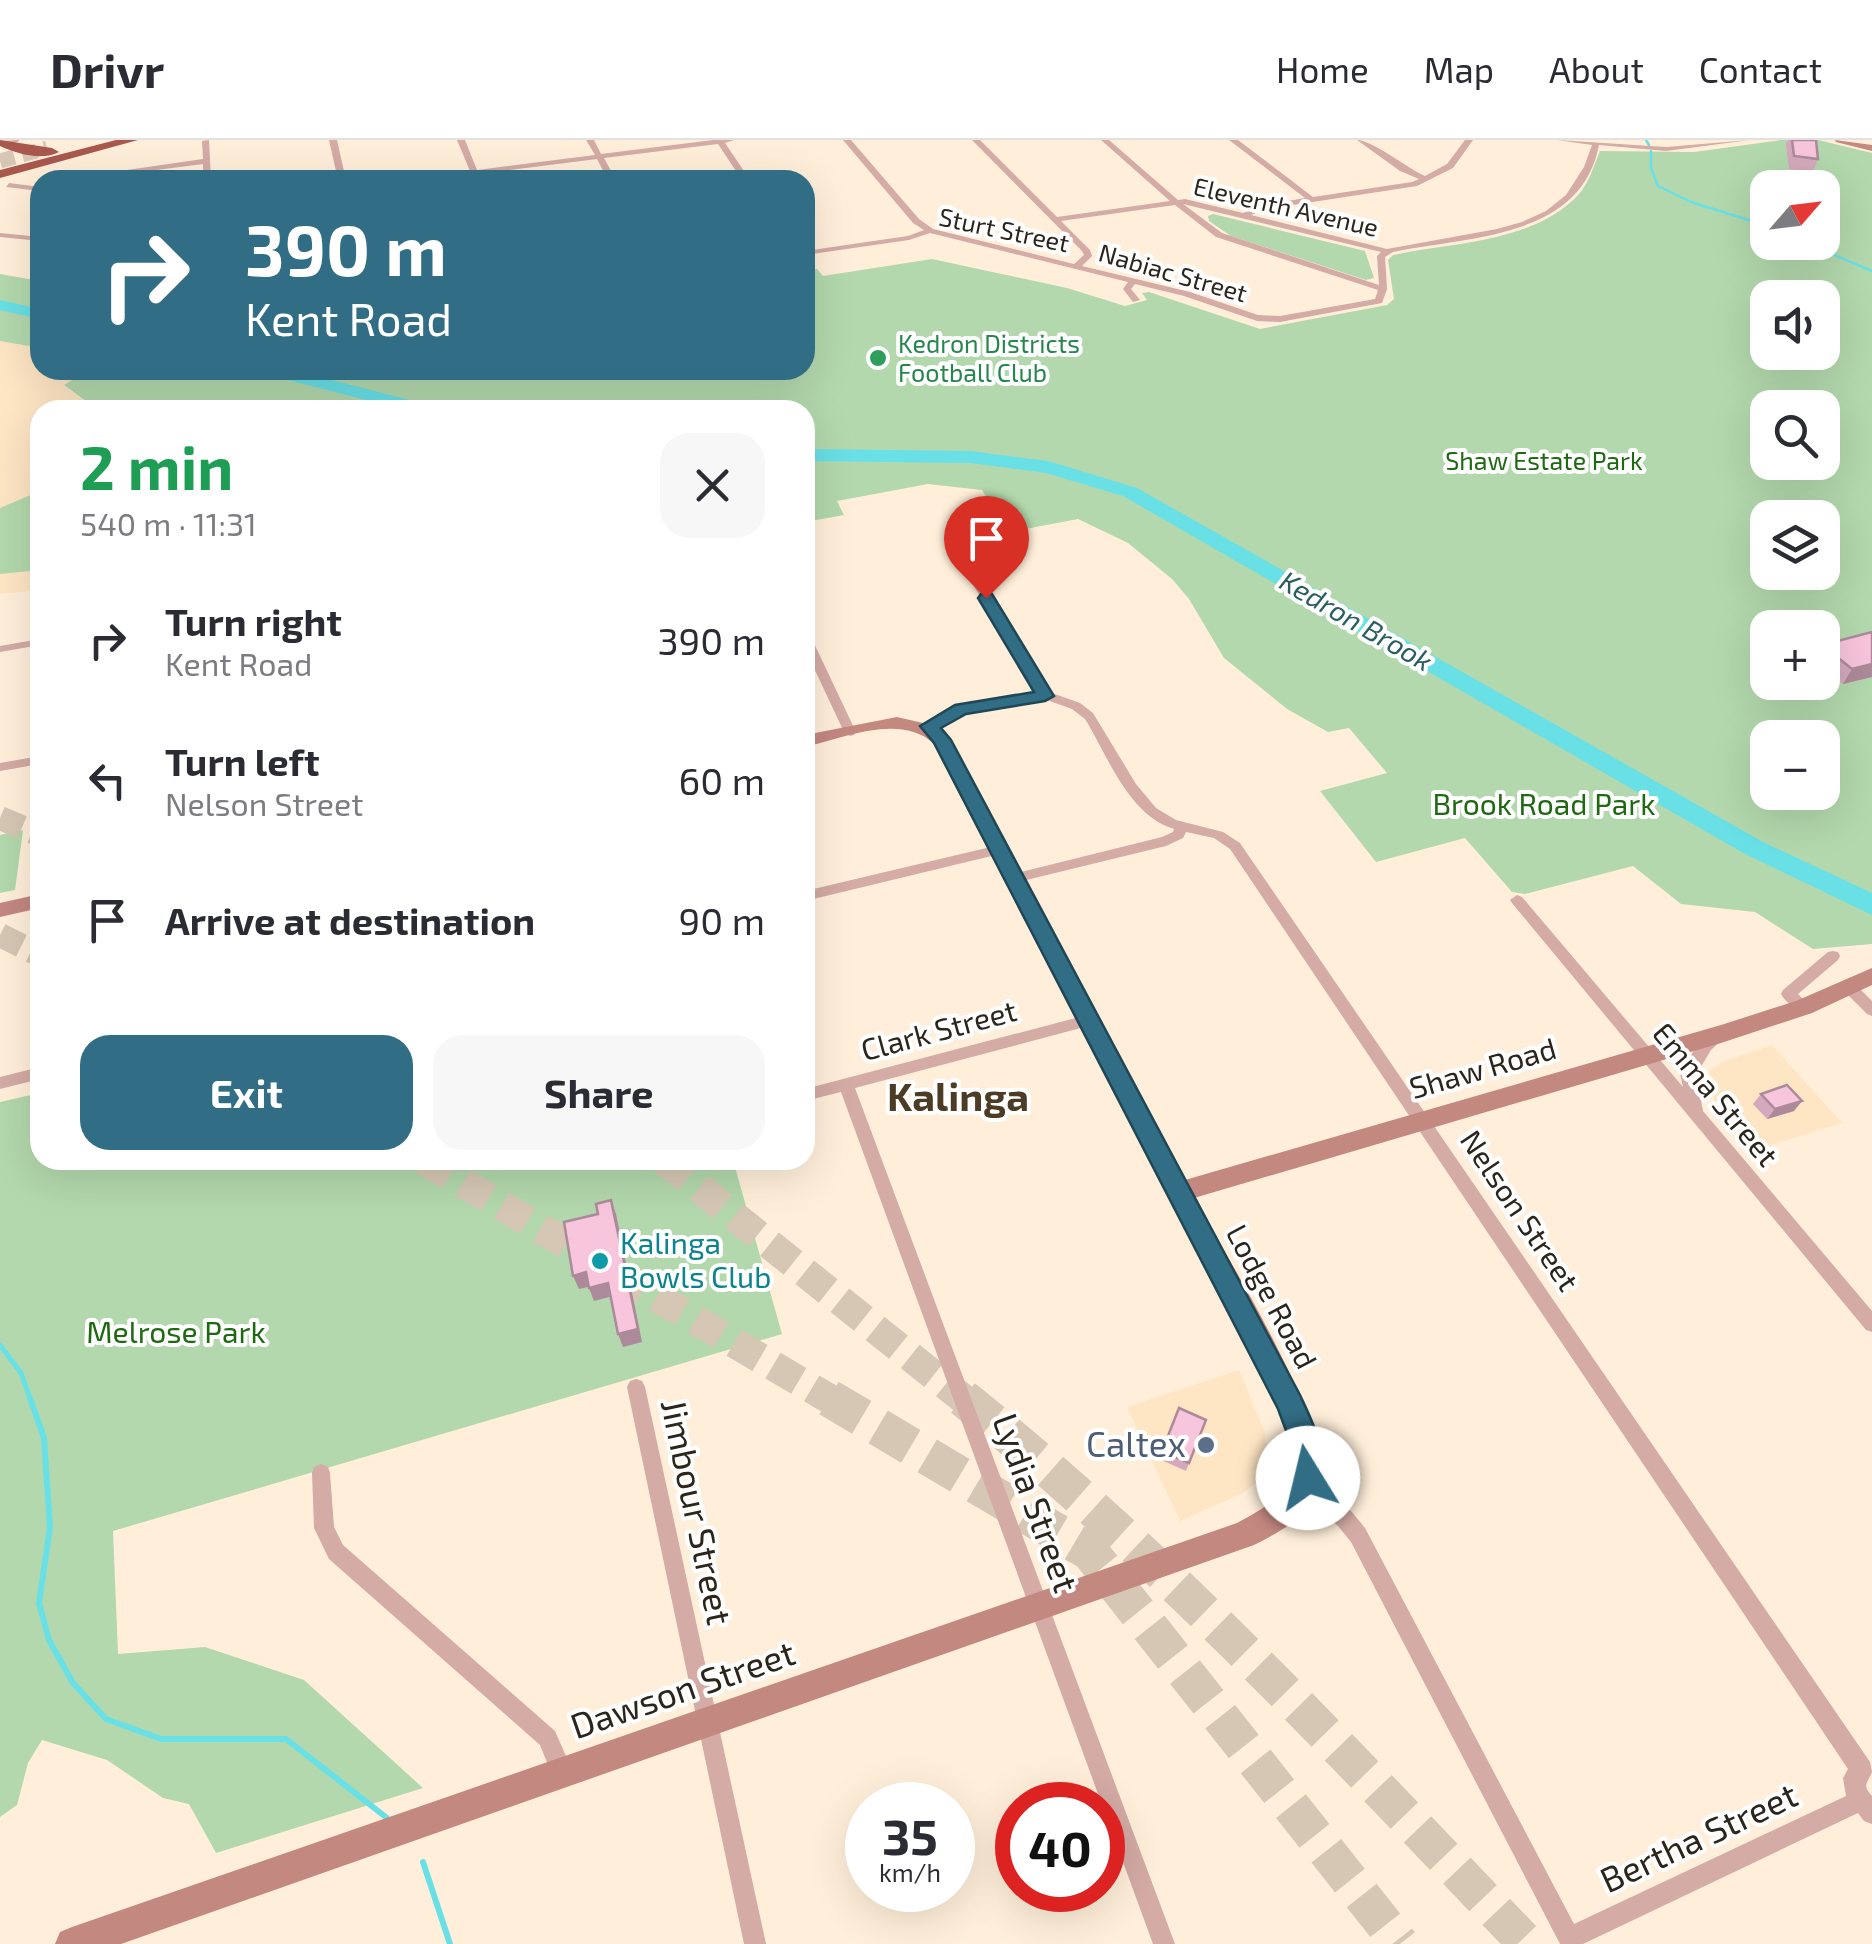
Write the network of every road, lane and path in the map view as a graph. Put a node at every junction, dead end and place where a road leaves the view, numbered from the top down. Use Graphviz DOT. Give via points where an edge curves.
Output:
graph roads {
  1 [pos="131,140"];
  2 [pos="333,140"];
  3 [pos="461,140"];
  4 [pos="590,140"];
  5 [pos="730,140"];
  6 [pos="848,140"];
  7 [pos="976,140"];
  8 [pos="1105,140"];
  9 [pos="1233,140"];
  10 [pos="1361,140"];
  11 [pos="1468,140"];
  12 [pos="1561,140"];
  13 [pos="1746,140"];
  14 [pos="1840,140"];
  15 [pos="206,141"];
  16 [pos="719,141"];
  17 [pos="19,145"];
  18 [pos="1595,145"];
  19 [pos="76,146"];
  20 [pos="1872,148"];
  21 [pos="600,156"];
  22 [pos="206,161"];
  23 [pos="138,170"];
  24 [pos="207,170"];
  25 [pos="340,170"];
  26 [pos="473,170"];
  27 [pos="512,170"];
  28 [pos="607,170"];
  29 [pos="739,170"];
  30 [pos="3,176"];
  31 [pos="1426,179"];
  32 [pos="30,185"];
  33 [pos="1312,200"];
  34 [pos="1176,202"];
  35 [pos="1244,215"];
  36 [pos="1056,219"];
  37 [pos="930,231"];
  38 [pos="0,234"];
  39 [pos="30,238"];
  40 [pos="1386,251"];
  41 [pos="815,252"];
  42 [pos="1077,266"];
  43 [pos="1133,280"];
  44 [pos="1383,289"];
  45 [pos="1136,300"];
  46 [pos="952,543"];
  47 [pos="30,644"];
  48 [pos="0,649"];
  49 [pos="815,658"];
  50 [pos="1045,696"];
  51 [pos="929,726"];
  52 [pos="850,732"];
  53 [pos="815,739"];
  54 [pos="30,762"];
  55 [pos="0,768"];
  56 [pos="1182,826"];
  57 [pos="999,850"];
  58 [pos="1014,878"];
  59 [pos="815,894"];
  60 [pos="1517,900"];
  61 [pos="30,903"];
  62 [pos="0,910"];
  63 [pos="1833,956"];
  64 [pos="1872,976"];
  65 [pos="1849,987"];
  66 [pos="1804,1007"];
  67 [pos="1872,1010"];
  68 [pos="1088,1020"];
  69 [pos="1721,1034"];
  70 [pos="1646,1055"];
  71 [pos="30,1076"];
  72 [pos="0,1083"];
  73 [pos="846,1084"];
  74 [pos="815,1092"];
  75 [pos="1695,1114"];
  76 [pos="1422,1121"];
  77 [pos="1179,1192"];
  78 [pos="1872,1324"];
  79 [pos="636,1387"];
  80 [pos="321,1472"];
  81 [pos="1304,1488"];
  82 [pos="1038,1606"];
  83 [pos="707,1722"];
  84 [pos="1867,1770"];
  85 [pos="562,1772"];
  86 [pos="1866,1807"];
  87 [pos="112,1937"];
  88 [pos="1571,1941"];
  89 [pos="72,1944"];
  90 [pos="755,1944"];
  91 [pos="1164,1944"];
  1 -- 19 [label="highway"];
  2 -- 25 [label="street"];
  3 -- 26 [label="street"];
  4 -- 21 [label="street"];
  5 -- 16 [label="street"];
  6 -- 37 [label="street"];
  7 -- 36 [label="street"];
  8 -- 34 [label="street, Eleventh Avenue"];
  9 -- 33 [label="street"];
  10 -- 31 [label="street"];
  11 -- 31 [label="street" via="1450,166"];
  12 -- 18 [label="street"];
  13 -- 18 [label="street" via="1684,148"];
  14 -- 20 [label="street"];
  15 -- 22 [label="street"];
  16 -- 21 [label="street"];
  16 -- 29 [label="street"];
  17 -- 19 [label="highway"];
  17 -- 19 [label="highway"];
  17 -- 30 [label="highway"];
  18 -- 40 [label="street" via="1575,190 1526,223"];
  19 -- 30 [label="highway"];
  21 -- 27 [label="street"];
  21 -- 28 [label="street"];
  22 -- 23 [label="street"];
  22 -- 24 [label="street"];
  30 -- 32 [label="street"];
  31 -- 33 [label="street"];
  33 -- 35 [label="street"];
  34 -- 35 [label="street, Eleventh Avenue"];
  34 -- 36 [label="street"];
  34 -- 44 [label="street, Eleventh Avenue" via="1230,240"];
  35 -- 40 [label="street, Eleventh Avenue"];
  36 -- 42 [label="street" via="1088,252"];
  37 -- 41 [label="street, Sturt Street"];
  37 -- 42 [label="street, Sturt Street"];
  38 -- 39 [label="street"];
  40 -- 44 [label="street"];
  42 -- 43 [label="street, Nabiac Street"];
  43 -- 44 [label="street, Nabiac Street" via="1280,319 1368,304 1380,300"];
  43 -- 45 [label="street" via="1126,288"];
  46 -- 50 [label="street"];
  47 -- 48 [label="street"];
  49 -- 52 [label="street"];
  50 -- 51 [label="street" via="961,709"];
  50 -- 56 [label="street, Nelson Street" via="1090,716 1150,810"];
  51 -- 52 [label="street" via="908,722"];
  51 -- 57 [label="street, Lodge Road"];
  52 -- 53 [label="street"];
  54 -- 55 [label="street"];
  56 -- 58 [label="street" via="1166,841"];
  56 -- 76 [label="street, Nelson Street" via="1220,835 1234,846"];
  57 -- 58 [label="street, Lodge Road"];
  57 -- 59 [label="street"];
  58 -- 68 [label="street, Lodge Road"];
  60 -- 70 [label="street, Emma Street"];
  61 -- 62 [label="street"];
  63 -- 66 [label="street" via="1788,994"];
  64 -- 65 [label="street, Shaw Road"];
  65 -- 66 [label="street, Shaw Road"];
  65 -- 67 [label="street"];
  66 -- 69 [label="street, Shaw Road"];
  68 -- 73 [label="street, Clark Street"];
  68 -- 77 [label="street, Lodge Road"];
  69 -- 70 [label="street, Shaw Road"];
  69 -- 75 [label="street" via="1688,1074"];
  70 -- 75 [label="street, Emma Street"];
  70 -- 76 [label="street, Shaw Road"];
  71 -- 72 [label="street"];
  73 -- 74 [label="street, Clark Street"];
  73 -- 82 [label="street, Lydia Street"];
  75 -- 78 [label="street, Emma Street"];
  76 -- 77 [label="street, Shaw Road"];
  76 -- 84 [label="street, Nelson Street"];
  77 -- 81 [label="street, Lodge Road" via="1290,1404 1308,1452"];
  79 -- 83 [label="street, Jimbour Street"];
  80 -- 85 [label="street" via="331,1546 548,1738"];
  81 -- 82 [label="street, Dawson Street" via="1280,1518 1244,1536"];
  81 -- 88 [label="street" via="1358,1535"];
  82 -- 83 [label="street, Dawson Street"];
  82 -- 91 [label="street, Lydia Street"];
  83 -- 85 [label="street, Dawson Street"];
  83 -- 90 [label="street, Jimbour Street"];
  84 -- 86 [label="street, Nelson Street" via="1853,1784"];
  85 -- 87 [label="street, Dawson Street"];
  86 -- 88 [label="street, Bertha Street"];
  87 -- 89 [label="street, Dawson Street"];
}
